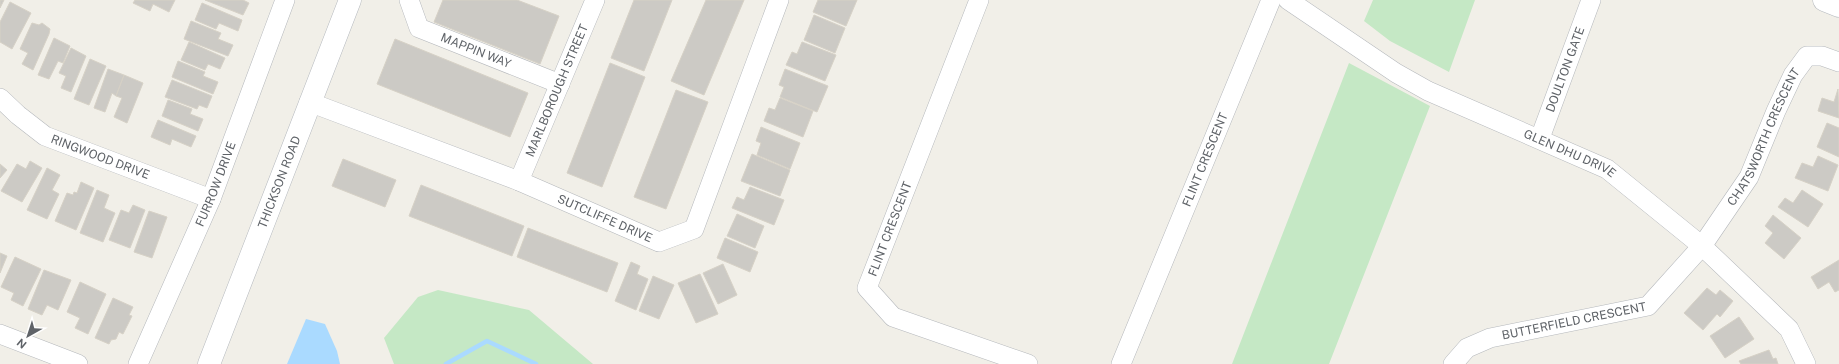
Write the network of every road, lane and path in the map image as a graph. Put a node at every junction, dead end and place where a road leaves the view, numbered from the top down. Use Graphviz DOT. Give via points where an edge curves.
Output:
graph roads {
  1 [pos="285,0"];
  2 [pos="350,0"];
  3 [pos="409,0"];
  4 [pos="779,0"];
  5 [pos="979,0"];
  6 [pos="1271,0"];
  7 [pos="1288,0"];
  8 [pos="1591,0"];
  9 [pos="1824,0"];
  10 [pos="589,2"];
  11 [pos="1839,6"];
  12 [pos="1839,62"];
  13 [pos="560,84"];
  14 [pos="0,98"];
  15 [pos="309,102"];
  16 [pos="1540,138"];
  17 [pos="519,181"];
  18 [pos="211,199"];
  19 [pos="1702,246"];
  20 [pos="0,334"];
  21 [pos="78,364"];
  22 [pos="138,364"];
  23 [pos="209,364"];
  24 [pos="1028,364"];
  25 [pos="1121,364"];
  26 [pos="1453,364"];
  27 [pos="1806,364"];
  1 -- 18 [label="street, FURROW DRIVE"];
  2 -- 15 [label="main road, THICKSON ROAD"];
  3 -- 13 [label="street, MAPPIN WAY" via="419,28"];
  4 -- 17 [label="street, SUTCLIFFE DRIVE" via="694,229 659,242"];
  5 -- 24 [label="street, FLINT CRESCENT" via="867,288 893,317"];
  6 -- 25 [label="street, FLINT CRESCENT"];
  7 -- 16 [label="street, GLEN DHU DRIVE" via="1396,73 1428,91"];
  8 -- 16 [label="street, DOULTON GATE"];
  9 -- 11 [label="main road"];
  10 -- 13 [label="street, MARLBOROUGH STREET"];
  12 -- 19 [label="street, CHATSWORTH CRESCENT" via="1822,56 1807,56 1786,89 1749,177"];
  13 -- 17 [label="street, MARLBOROUGH STREET"];
  14 -- 18 [label="street, RINGWOOD DRIVE" via="45,136"];
  15 -- 17 [label="street, SUTCLIFFE DRIVE"];
  15 -- 23 [label="main road, THICKSON ROAD"];
  16 -- 19 [label="street, GLEN DHU DRIVE" via="1607,169"];
  18 -- 22 [label="street, FURROW DRIVE"];
  19 -- 26 [label="street, BUTTERFIELD CRESCENT" via="1648,306 1490,338 1467,348"];
  19 -- 27 [label="street, GLEN DHU DRIVE" via="1789,329"];
  20 -- 21 [label="street"];
}
